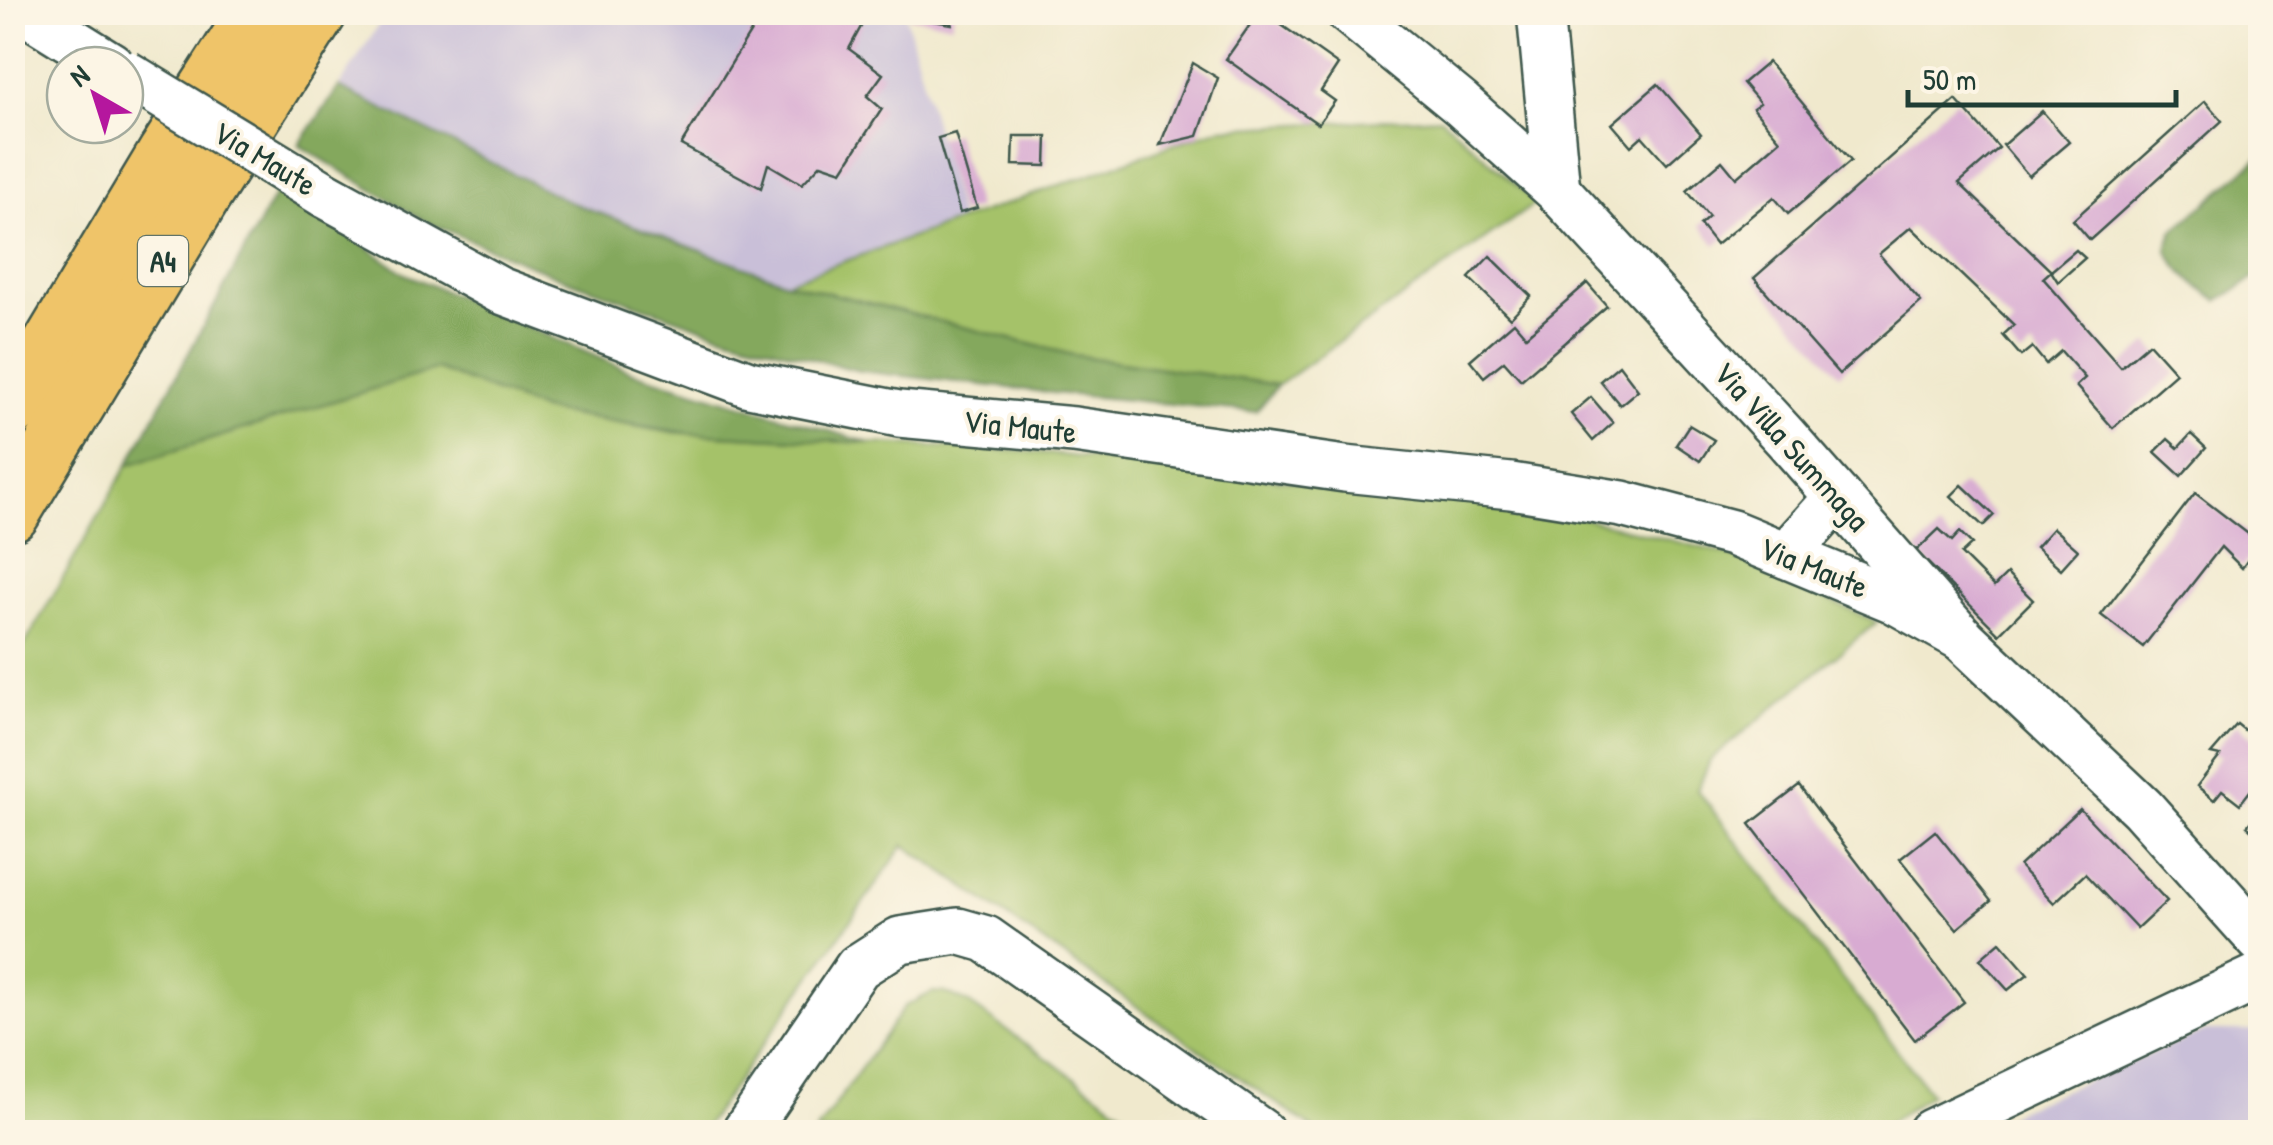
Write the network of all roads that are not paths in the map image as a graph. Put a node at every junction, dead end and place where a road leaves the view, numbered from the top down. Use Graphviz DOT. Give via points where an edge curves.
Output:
graph roads {
  1 [pos="26,12"];
  2 [pos="256,12"];
  3 [pos="318,12"];
  4 [pos="1349,12"];
  5 [pos="1540,12"];
  6 [pos="79,45"];
  7 [pos="145,85"];
  8 [pos="1558,190"];
  9 [pos="12,409"];
  10 [pos="1838,497"];
  11 [pos="12,513"];
  12 [pos="1786,555"];
  13 [pos="1962,638"];
  14 [pos="2260,940"];
  15 [pos="2260,976"];
  16 [pos="744,1132"];
  17 [pos="1261,1132"];
  18 [pos="1931,1132"];
  1 -- 6 [label="street, Via Maute"];
  2 -- 9 [label="highway, A4"];
  3 -- 11 [label="highway, A4"];
  4 -- 8 [label="street, Via Villa Summaga"];
  5 -- 8 [label="street"];
  7 -- 12 [label="street, Via Maute, bridge" via="499,290 749,384 900,414 1074,430 1622,504"];
  8 -- 10 [label="street, Via Villa Summaga"];
  10 -- 12 [label="street"];
  10 -- 13 [label="street, Via Villa Summaga"];
  12 -- 13 [label="street, Via Maute" via="1894,600"];
  13 -- 14 [label="street, Via Villa Summaga" via="2142,808"];
  15 -- 18 [label="street"];
  16 -- 17 [label="street" via="858,967 900,940 958,931 986,939"];
}
